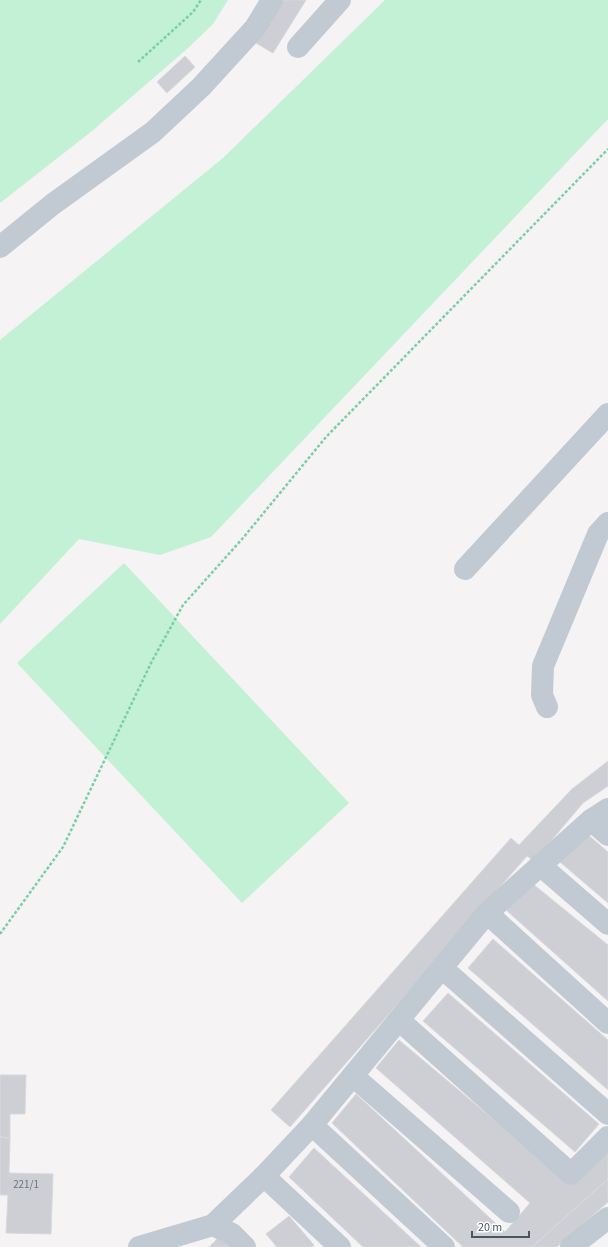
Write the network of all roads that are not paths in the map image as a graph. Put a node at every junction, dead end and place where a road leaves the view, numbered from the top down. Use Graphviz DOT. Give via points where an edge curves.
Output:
graph roads {
  1 [pos="272,0"];
  2 [pos="340,0"];
  3 [pos="298,47"];
  4 [pos="0,247"];
  5 [pos="608,414"];
  6 [pos="608,523"];
  7 [pos="465,569"];
  8 [pos="547,707"];
  9 [pos="599,815"];
  10 [pos="608,835"];
  11 [pos="540,866"];
  12 [pos="487,913"];
  13 [pos="608,924"];
  14 [pos="442,968"];
  15 [pos="399,1020"];
  16 [pos="608,1023"];
  17 [pos="353,1076"];
  18 [pos="608,1114"];
  19 [pos="312,1125"];
  20 [pos="608,1137"];
  21 [pos="264,1176"];
  22 [pos="510,1212"];
  23 [pos="608,1218"];
  24 [pos="213,1225"];
  25 [pos="580,1244"];
  26 [pos="151,1246"];
  27 [pos="245,1247"];
  28 [pos="340,1247"];
  29 [pos="444,1247"];
  1 -- 4 [label="lane" via="255,28 201,87 153,132 53,204"];
  2 -- 3 [label="lane"];
  5 -- 7 [label="lane"];
  6 -- 8 [label="lane" via="598,534 543,666 542,695"];
  9 -- 10 [label="lane"];
  9 -- 11 [label="lane"];
  11 -- 12 [label="lane"];
  11 -- 13 [label="lane"];
  12 -- 14 [label="lane"];
  12 -- 16 [label="lane"];
  14 -- 15 [label="lane"];
  14 -- 18 [label="lane"];
  15 -- 17 [label="lane"];
  15 -- 20 [label="lane" via="571,1174"];
  17 -- 19 [label="lane"];
  17 -- 22 [label="lane"];
  19 -- 21 [label="lane"];
  19 -- 29 [label="lane"];
  21 -- 24 [label="lane"];
  21 -- 28 [label="lane"];
  23 -- 25 [label="lane"];
  24 -- 26 [label="lane"];
  24 -- 27 [label="lane" via="232,1234"];
}
